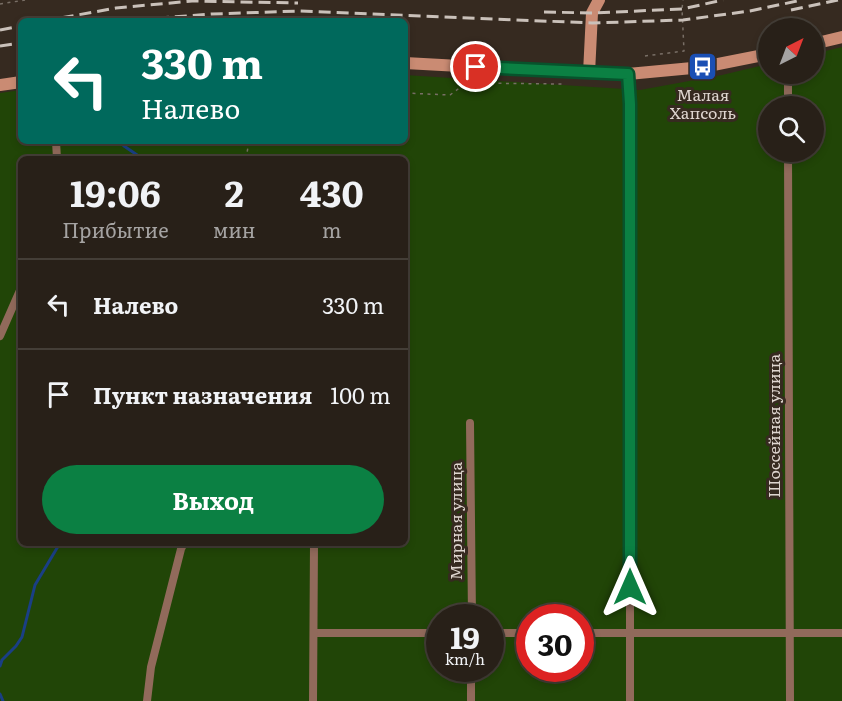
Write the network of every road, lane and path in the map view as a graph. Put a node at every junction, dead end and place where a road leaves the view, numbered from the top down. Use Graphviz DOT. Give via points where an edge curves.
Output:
graph roads {
  1 [pos="26,0"];
  2 [pos="599,0"];
  3 [pos="683,0"];
  4 [pos="0,4"];
  5 [pos="842,37"];
  6 [pos="824,41"];
  7 [pos="645,56"];
  8 [pos="758,56"];
  9 [pos="408,63"];
  10 [pos="589,74"];
  11 [pos="628,74"];
  12 [pos="18,82"];
  13 [pos="570,84"];
  14 [pos="0,85"];
  15 [pos="408,93"];
  16 [pos="788,162"];
  17 [pos="18,295"];
  18 [pos="0,336"];
  19 [pos="471,423"];
  20 [pos="182,546"];
  21 [pos="314,546"];
  22 [pos="472,604"];
  23 [pos="314,633"];
  24 [pos="426,633"];
  25 [pos="594,633"];
  26 [pos="630,633"];
  27 [pos="789,633"];
  28 [pos="842,633"];
  29 [pos="471,682"];
  30 [pos="147,701"];
  31 [pos="313,701"];
  32 [pos="471,701"];
  33 [pos="630,701"];
  34 [pos="789,701"];
  1 -- 4 [label="path"];
  2 -- 10 [label="main road" via="592,14"];
  3 -- 7 [label="path" via="684,51"];
  5 -- 6 [label="main road"];
  8 -- 11 [label="main road" via="703,67"];
  9 -- 10 [label="main road"];
  10 -- 11 [label="main road"];
  11 -- 26 [label="street"];
  12 -- 14 [label="main road"];
  13 -- 15 [label="path" via="466,83 450,95"];
  16 -- 27 [label="street, Шоссейная улица"];
  17 -- 18 [label="street"];
  19 -- 22 [label="street, Мирная улица"];
  20 -- 30 [label="street" via="151,667"];
  21 -- 23 [label="street"];
  23 -- 24 [label="street"];
  23 -- 31 [label="street"];
  25 -- 26 [label="street"];
  26 -- 27 [label="street"];
  26 -- 33 [label="street"];
  27 -- 28 [label="street"];
  27 -- 34 [label="street, Шоссейная улица"];
  29 -- 32 [label="street"];
}
